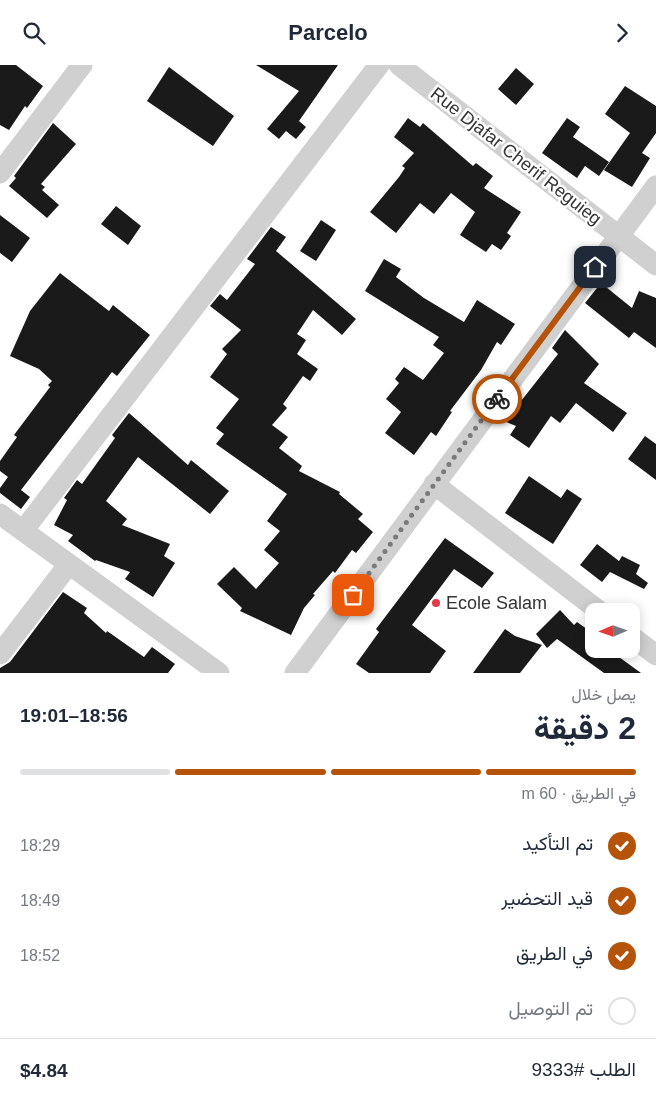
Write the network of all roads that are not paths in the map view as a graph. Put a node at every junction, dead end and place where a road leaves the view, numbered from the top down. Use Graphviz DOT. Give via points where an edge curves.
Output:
graph roads {
  1 [pos="82,65"];
  2 [pos="379,65"];
  3 [pos="399,65"];
  4 [pos="0,173"];
  5 [pos="656,186"];
  6 [pos="618,236"];
  7 [pos="656,265"];
  8 [pos="434,485"];
  9 [pos="0,514"];
  10 [pos="23,531"];
  11 [pos="69,564"];
  12 [pos="589,603"];
  13 [pos="640,643"];
  14 [pos="0,654"];
  15 [pos="656,655"];
  16 [pos="219,673"];
  17 [pos="294,673"];
  1 -- 4 [label="street"];
  2 -- 10 [label="street"];
  3 -- 6 [label="street, Rue Djafar Cherif Reguieg"];
  5 -- 6 [label="street"];
  6 -- 7 [label="street, Rue Djafar Cherif Reguieg"];
  6 -- 8 [label="street"];
  8 -- 12 [label="street"];
  8 -- 17 [label="street"];
  9 -- 10 [label="street"];
  10 -- 11 [label="street"];
  11 -- 14 [label="street"];
  11 -- 16 [label="street"];
  13 -- 15 [label="street"];
}
